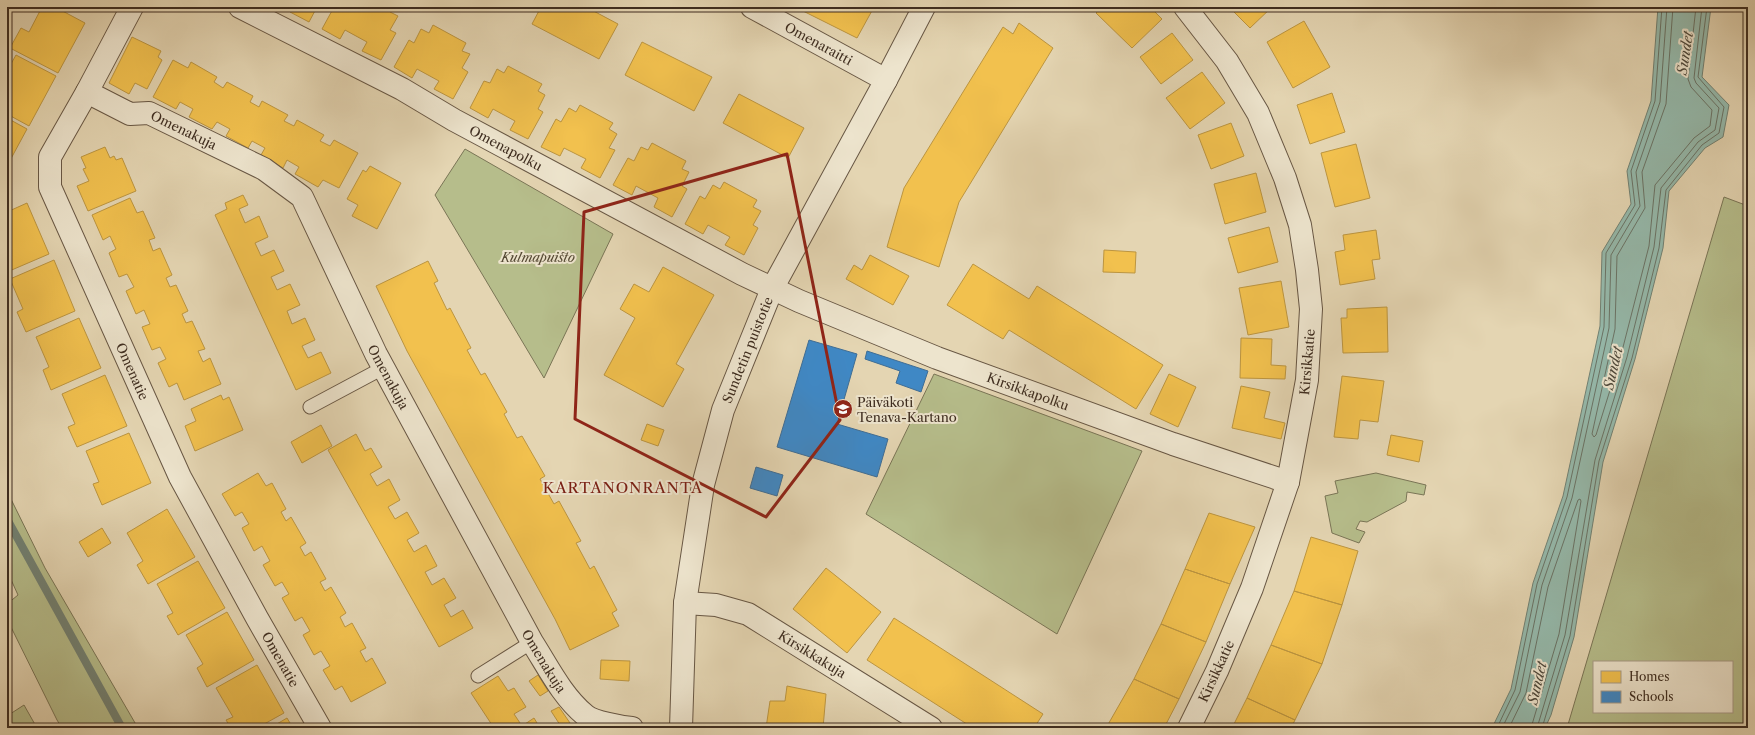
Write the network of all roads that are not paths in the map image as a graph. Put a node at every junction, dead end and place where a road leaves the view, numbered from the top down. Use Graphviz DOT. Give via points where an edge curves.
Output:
graph roads {
  1 [pos="132,7"];
  2 [pos="240,7"];
  3 [pos="752,7"];
  4 [pos="924,7"];
  5 [pos="1185,7"];
  6 [pos="886,80"];
  7 [pos="87,92"];
  8 [pos="772,288"];
  9 [pos="383,368"];
  10 [pos="310,408"];
  11 [pos="1288,482"];
  12 [pos="685,602"];
  13 [pos="532,642"];
  14 [pos="478,676"];
  15 [pos="320,728"];
  16 [pos="632,728"];
  17 [pos="681,728"];
  18 [pos="931,728"];
  19 [pos="1189,728"];
  1 -- 7 [label="street, Omenatie"];
  2 -- 8 [label="street, Omenapolku" via="402,89 454,120"];
  3 -- 6 [label="street, Omenaraitti"];
  4 -- 6 [label="street, Sundetin puistotie"];
  5 -- 11 [label="street, Kirsikkatie" via="1228,61 1258,113 1285,178 1300,225 1311,309 1307,380"];
  6 -- 8 [label="street, Sundetin puistotie"];
  7 -- 9 [label="street, Omenakuja" via="130,114 149,113 264,168 302,197"];
  7 -- 15 [label="street, Omenatie" via="50,157 50,187 180,477"];
  8 -- 11 [label="street, Kirsikkapolku" via="799,302 944,361 1130,429"];
  8 -- 12 [label="street, Sundetin puistotie" via="715,436 703,486"];
  9 -- 10 [label="lane"];
  9 -- 13 [label="street, Omenakuja"];
  11 -- 19 [label="street, Kirsikkatie" via="1252,588 1218,671"];
  12 -- 17 [label="street, Sundetin puistotie"];
  12 -- 18 [label="street, Kirsikkakuja" via="716,605 748,614"];
  13 -- 14 [label="lane"];
  13 -- 16 [label="street, Omenakuja" via="560,688 586,716 618,727"];
}
